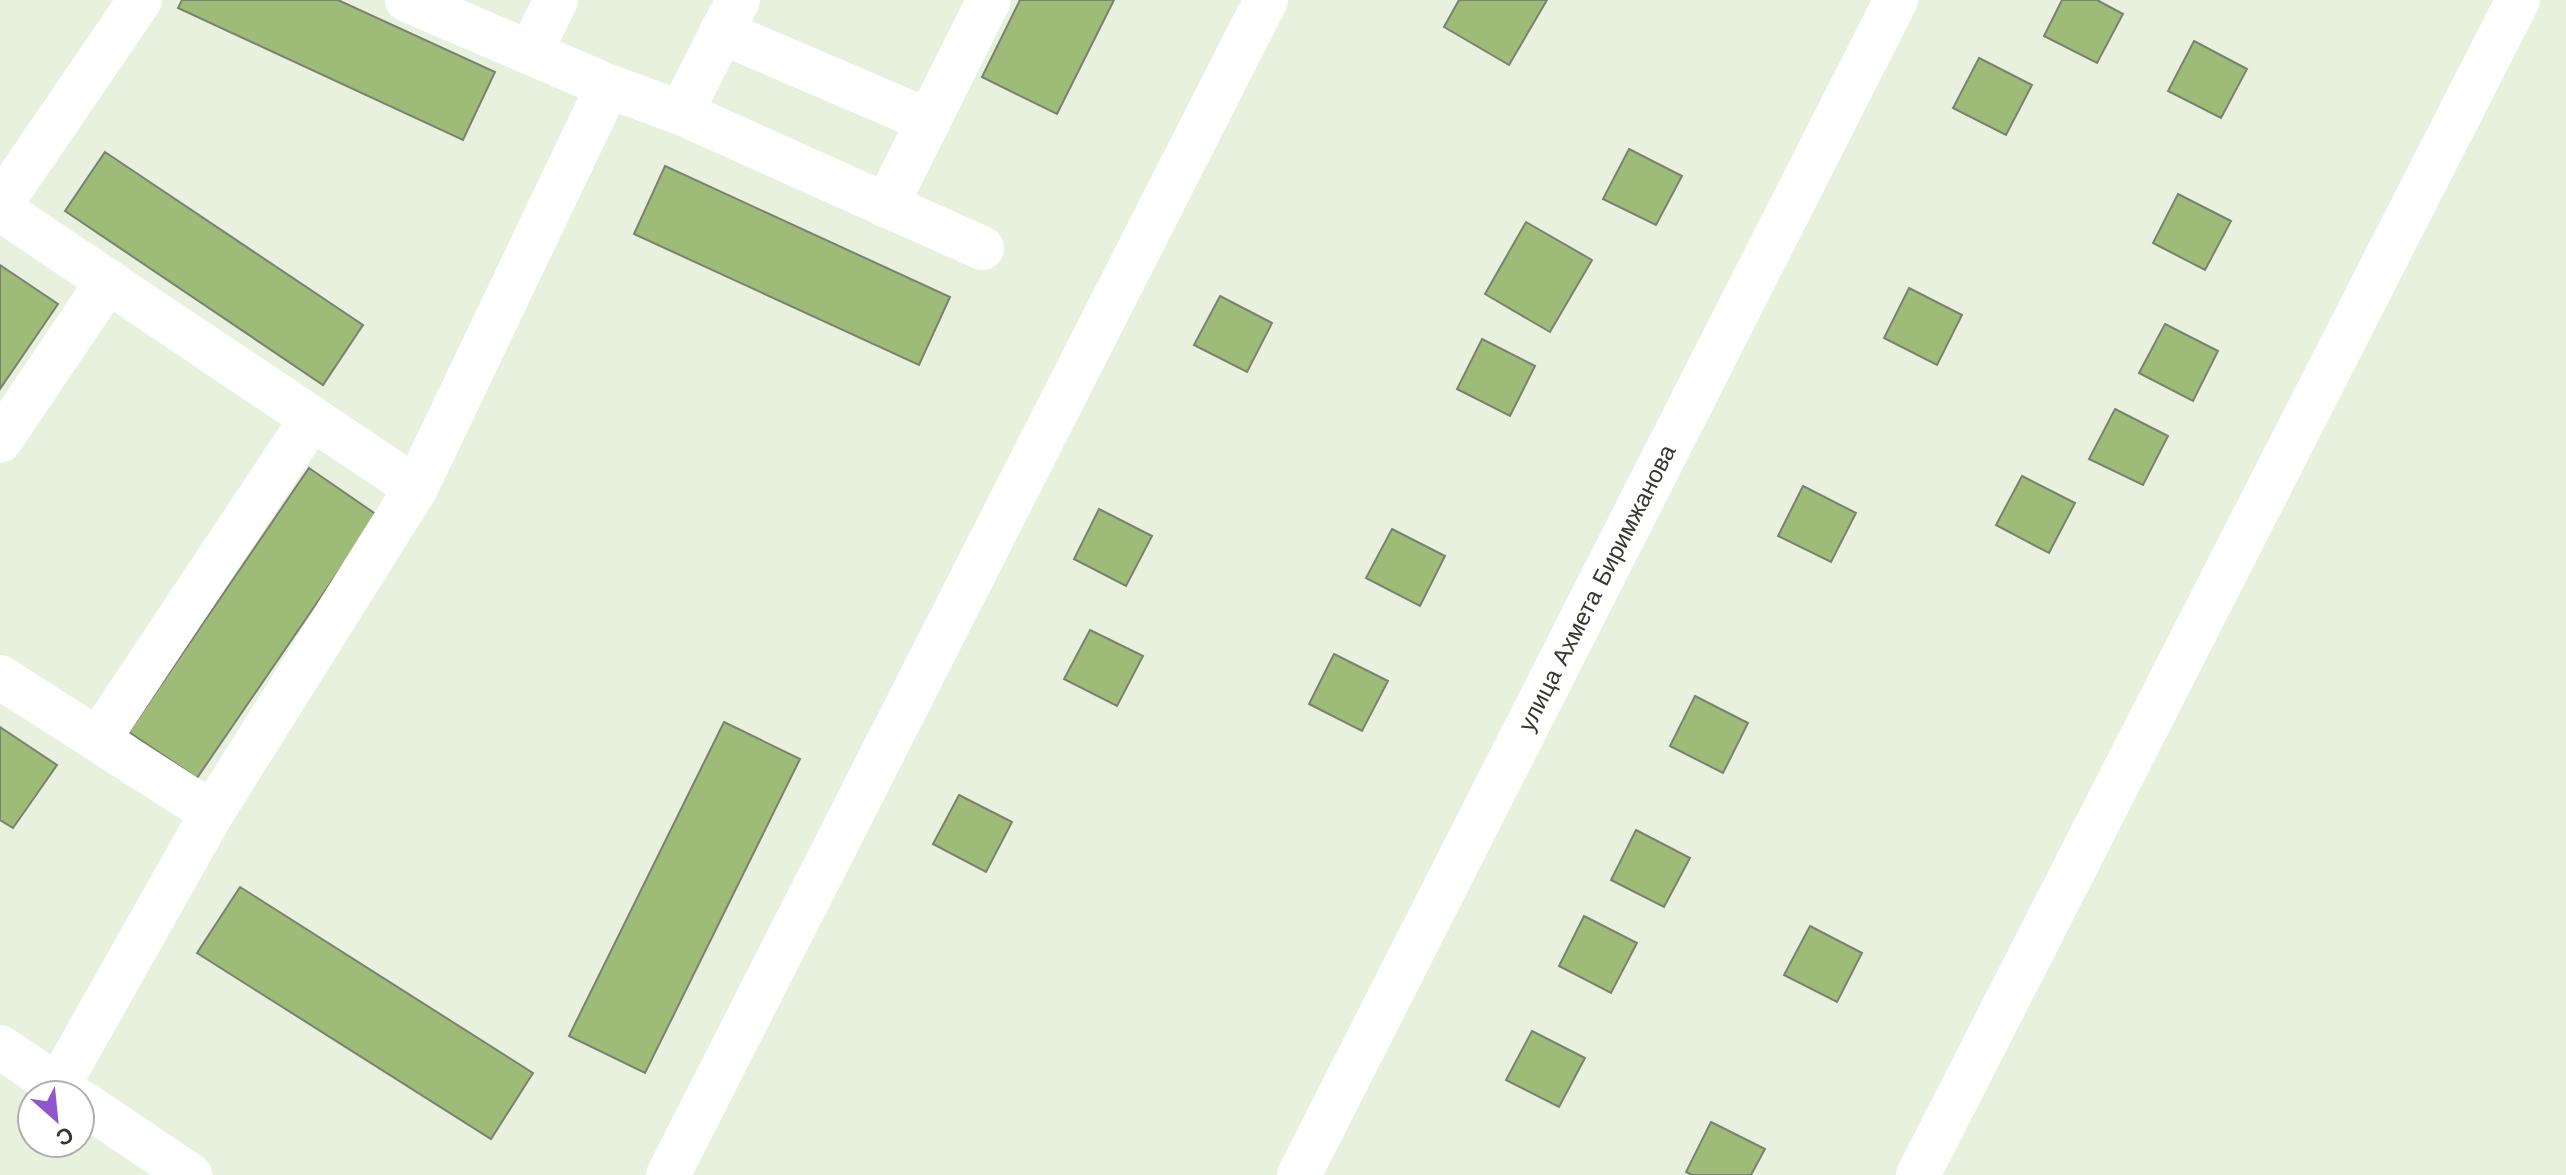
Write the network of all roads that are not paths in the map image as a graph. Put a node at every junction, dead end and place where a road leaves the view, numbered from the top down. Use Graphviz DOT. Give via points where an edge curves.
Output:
graph roads {
  1 [pos="140,0"];
  2 [pos="407,0"];
  3 [pos="556,0"];
  4 [pos="989,0"];
  5 [pos="1266,0"];
  6 [pos="1896,0"];
  7 [pos="2518,0"];
  8 [pos="730,16"];
  9 [pos="530,53"];
  10 [pos="608,86"];
  11 [pos="681,113"];
  12 [pos="929,121"];
  13 [pos="886,206"];
  14 [pos="0,207"];
  15 [pos="982,248"];
  16 [pos="108,281"];
  17 [pos="312,418"];
  18 [pos="0,441"];
  19 [pos="416,488"];
  20 [pos="0,677"];
  21 [pos="98,740"];
  22 [pos="212,813"];
  23 [pos="0,1047"];
  24 [pos="48,1079"];
  25 [pos="78,1079"];
  26 [pos="96,1112"];
  27 [pos="190,1175"];
  28 [pos="668,1175"];
  29 [pos="1299,1175"];
  30 [pos="1918,1175"];
  1 -- 14 [label="street"];
  2 -- 9 [label="street"];
  3 -- 9 [label="street"];
  4 -- 12 [label="street"];
  5 -- 28 [label="street"];
  6 -- 29 [label="street, улица Ахмета Биримжанова"];
  7 -- 30 [label="street"];
  8 -- 11 [label="street"];
  8 -- 12 [label="street"];
  9 -- 10 [label="street"];
  10 -- 11 [label="street"];
  10 -- 19 [label="street"];
  11 -- 13 [label="street"];
  12 -- 13 [label="street"];
  13 -- 15 [label="street"];
  14 -- 16 [label="street"];
  16 -- 17 [label="street"];
  16 -- 18 [label="street"];
  17 -- 19 [label="street"];
  17 -- 21 [label="street"];
  19 -- 22 [label="street"];
  20 -- 21 [label="street"];
  21 -- 22 [label="street"];
  22 -- 25 [label="street"];
  23 -- 24 [label="street"];
  26 -- 27 [label="street"];
}
